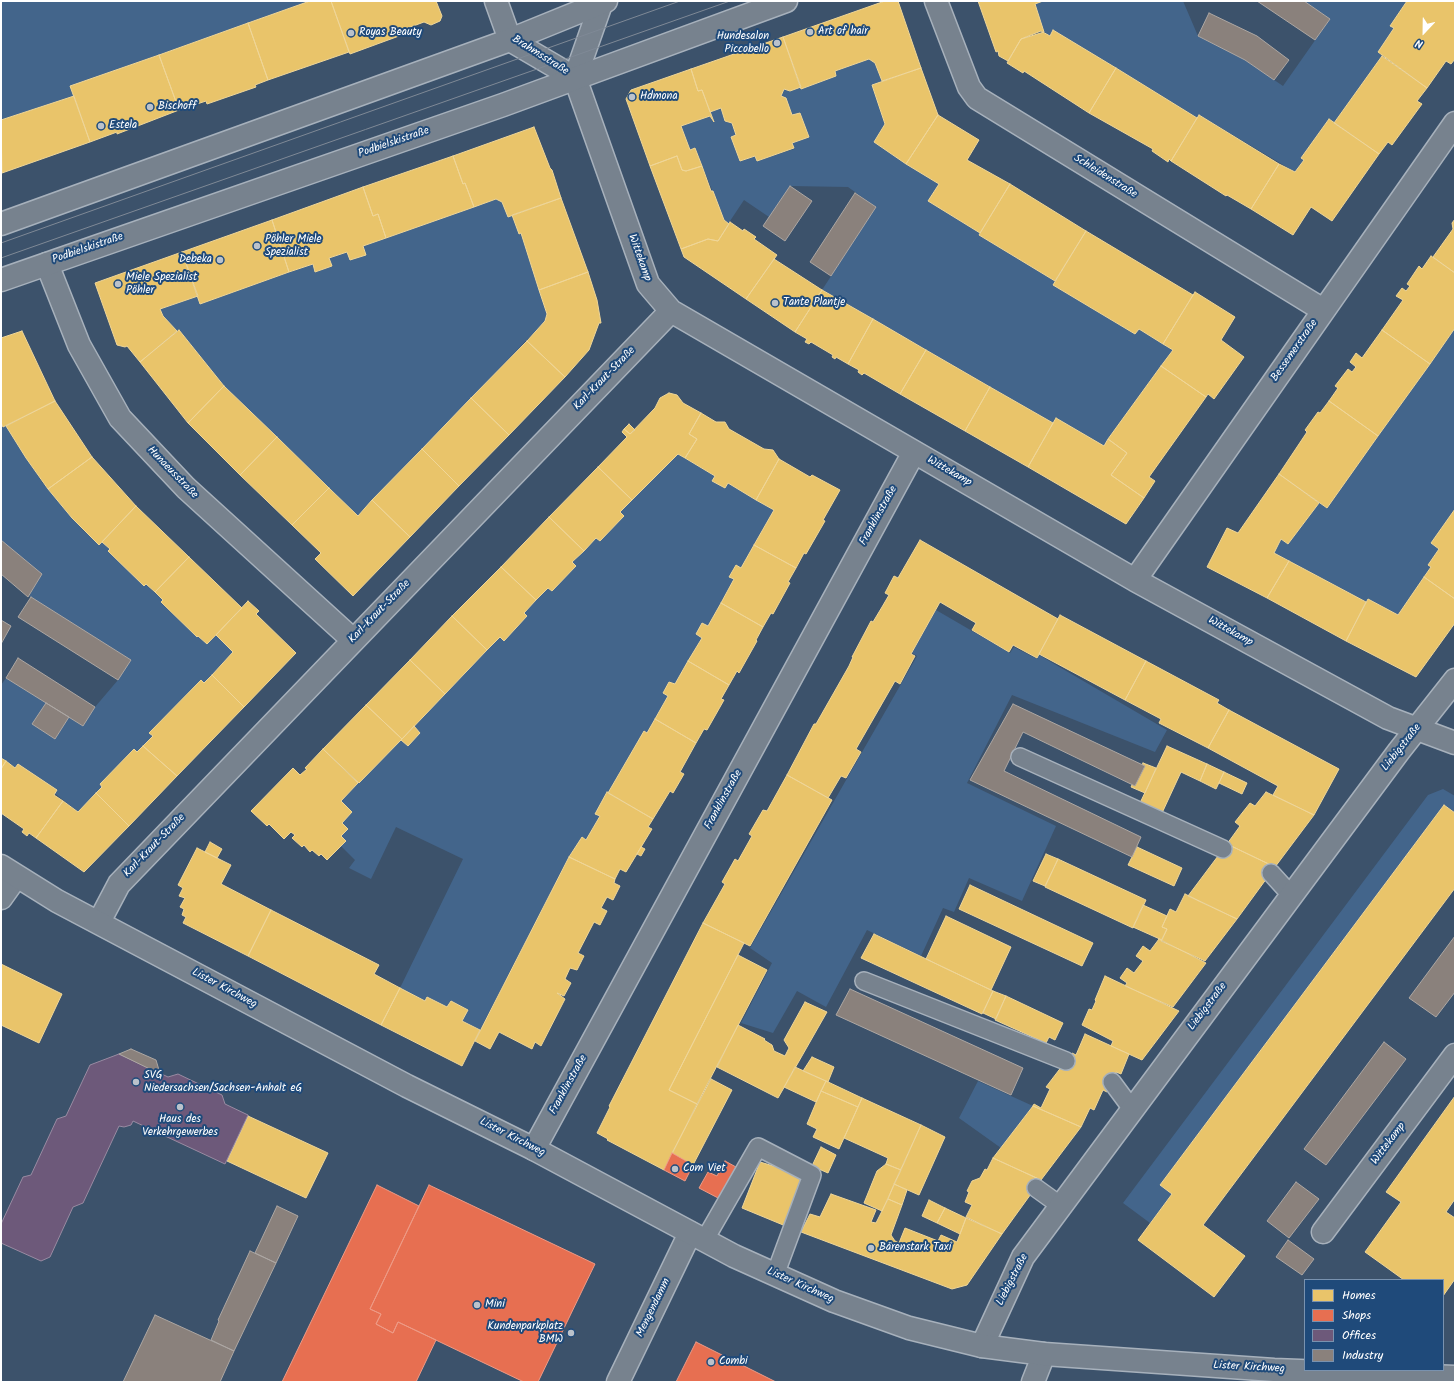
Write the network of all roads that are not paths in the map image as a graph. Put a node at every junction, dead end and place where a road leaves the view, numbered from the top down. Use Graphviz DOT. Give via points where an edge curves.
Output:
graph roads {
  1 [pos="496,1"];
  2 [pos="604,1"];
  3 [pos="786,1"];
  4 [pos="936,1"];
  5 [pos="510,40"];
  6 [pos="575,78"];
  7 [pos="1455,123"];
  8 [pos="1,224"];
  9 [pos="47,264"];
  10 [pos="1,280"];
  11 [pos="671,310"];
  12 [pos="1323,310"];
  13 [pos="914,452"];
  14 [pos="1135,580"];
  15 [pos="353,640"];
  16 [pos="1455,680"];
  17 [pos="1418,728"];
  18 [pos="1455,743"];
  19 [pos="1020,757"];
  20 [pos="1223,849"];
  21 [pos="9,872"];
  22 [pos="1270,873"];
  23 [pos="1292,895"];
  24 [pos="1,898"];
  25 [pos="99,922"];
  26 [pos="864,981"];
  27 [pos="1455,1055"];
  28 [pos="1066,1061"];
  29 [pos="1112,1082"];
  30 [pos="1132,1109"];
  31 [pos="534,1149"];
  32 [pos="1036,1188"];
  33 [pos="1061,1206"];
  34 [pos="1323,1232"];
  35 [pos="697,1237"];
  36 [pos="775,1275"];
  37 [pos="982,1346"];
  38 [pos="1044,1354"];
  39 [pos="1274,1376"];
  40 [pos="1455,1377"];
  41 [pos="618,1382"];
  42 [pos="1033,1382"];
  1 -- 5 [label="street, Brahmsstraße"];
  2 -- 5 [label="street"];
  2 -- 6 [label="street, Brahmsstraße"];
  3 -- 6 [label="street, Podbielskistraße"];
  4 -- 12 [label="street, Schleidenstraße" via="969,87 977,98"];
  5 -- 6 [label="street, Brahmsstraße"];
  5 -- 8 [label="street"];
  6 -- 9 [label="street, Podbielskistraße"];
  6 -- 11 [label="street, Wittekamp" via="648,284"];
  7 -- 12 [label="street, Bessemerstraße"];
  9 -- 10 [label="street, Podbielskistraße"];
  9 -- 15 [label="street, Hunaeusstraße" via="79,345 120,418 186,488"];
  11 -- 13 [label="street, Wittekamp"];
  11 -- 15 [label="street, Karl-Kraut-Straße"];
  12 -- 14 [label="street, Bessemerstraße"];
  13 -- 14 [label="street, Wittekamp"];
  13 -- 31 [label="street, Franklinstraße"];
  14 -- 17 [label="street, Wittekamp" via="1388,718"];
  15 -- 25 [label="street, Karl-Kraut-Straße" via="118,884"];
  16 -- 17 [label="street, Liebigstraße"];
  17 -- 18 [label="street, Wittekamp"];
  17 -- 23 [label="street, Liebigstraße" via="1398,751"];
  19 -- 20 [label="lane"];
  21 -- 24 [label="street"];
  21 -- 25 [label="street, Lister Kirchweg" via="57,901"];
  22 -- 23 [label="lane"];
  23 -- 30 [label="street, Liebigstraße"];
  25 -- 31 [label="street, Lister Kirchweg" via="407,1086"];
  26 -- 28 [label="lane"];
  27 -- 34 [label="street, Wittekamp"];
  29 -- 30 [label="lane"];
  30 -- 33 [label="street, Liebigstraße"];
  31 -- 35 [label="street, Lister Kirchweg"];
  32 -- 33 [label="lane"];
  33 -- 37 [label="street, Liebigstraße" via="1023,1256"];
  35 -- 36 [label="street, Lister Kirchweg"];
  35 -- 36 [label="lane" via="758,1147 812,1175"];
  35 -- 41 [label="street, Mengendamm"];
  36 -- 37 [label="street, Lister Kirchweg" via="834,1301 909,1328"];
  37 -- 38 [label="street, Lister Kirchweg"];
  38 -- 39 [label="street, Lister Kirchweg"];
  38 -- 42 [label="street"];
  39 -- 40 [label="street, Lister Kirchweg"];
}
